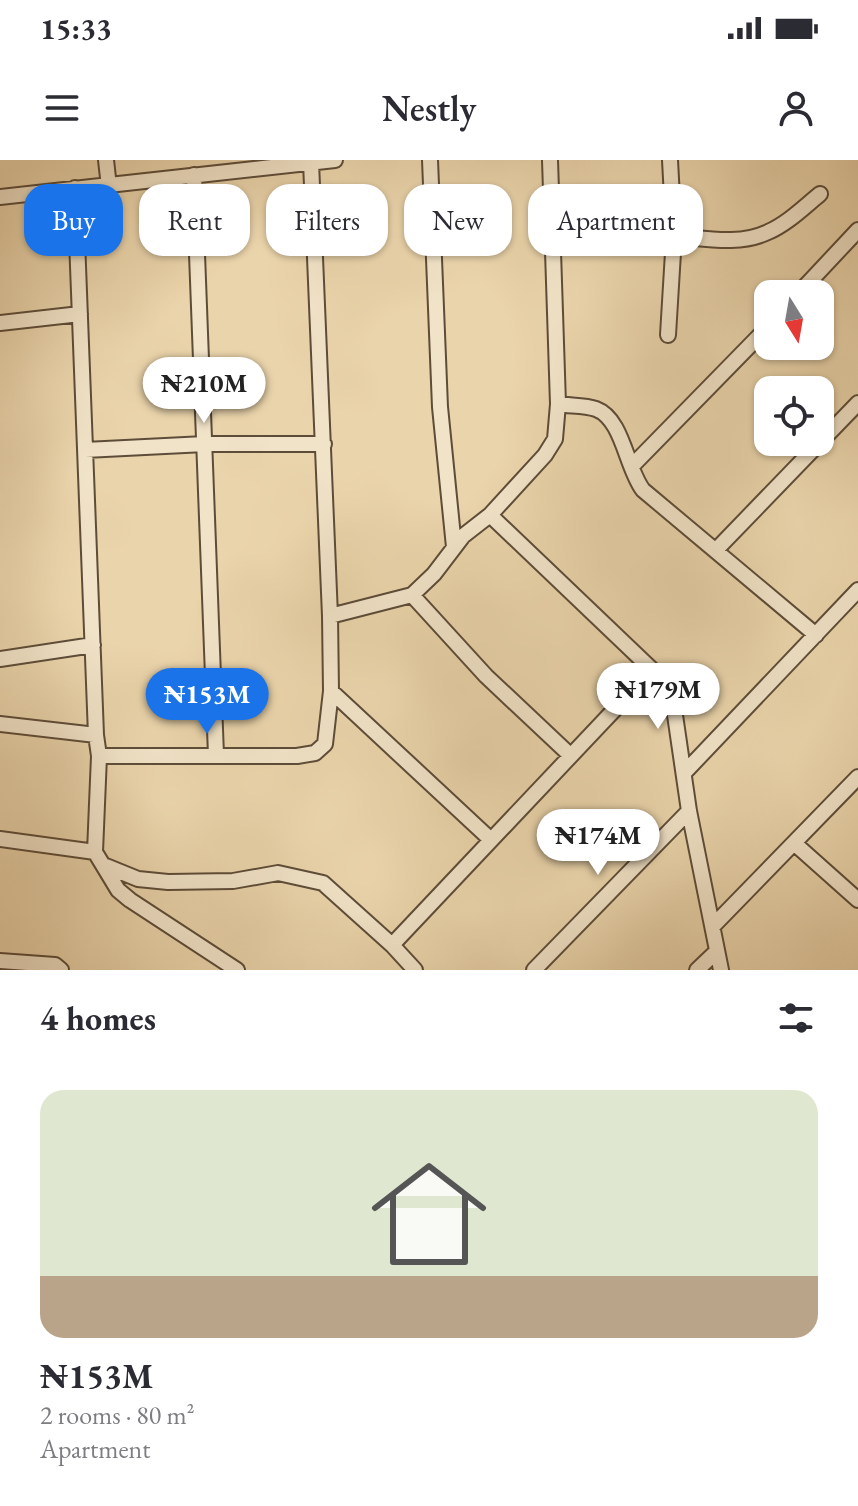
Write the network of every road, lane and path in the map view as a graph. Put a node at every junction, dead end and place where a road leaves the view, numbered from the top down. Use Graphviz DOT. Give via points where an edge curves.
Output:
graph roads {
  1 [pos="106,160"];
  2 [pos="335,160"];
  3 [pos="430,160"];
  4 [pos="550,160"];
  5 [pos="670,160"];
  6 [pos="311,162"];
  7 [pos="221,166"];
  8 [pos="194,175"];
  9 [pos="109,184"];
  10 [pos="671,184"];
  11 [pos="123,185"];
  12 [pos="24,194"];
  13 [pos="820,194"];
  14 [pos="0,197"];
  15 [pos="858,230"];
  16 [pos="703,238"];
  17 [pos="78,256"];
  18 [pos="673,256"];
  19 [pos="811,280"];
  20 [pos="80,314"];
  21 [pos="0,323"];
  22 [pos="668,335"];
  23 [pos="754,341"];
  24 [pos="858,403"];
  25 [pos="558,404"];
  26 [pos="205,444"];
  27 [pos="324,444"];
  28 [pos="85,450"];
  29 [pos="632,466"];
  30 [pos="490,515"];
  31 [pos="454,547"];
  32 [pos="716,550"];
  33 [pos="858,590"];
  34 [pos="412,595"];
  35 [pos="330,616"];
  36 [pos="816,635"];
  37 [pos="93,645"];
  38 [pos="0,659"];
  39 [pos="651,671"];
  40 [pos="331,691"];
  41 [pos="0,724"];
  42 [pos="96,735"];
  43 [pos="216,755"];
  44 [pos="570,755"];
  45 [pos="99,756"];
  46 [pos="685,772"];
  47 [pos="858,777"];
  48 [pos="689,811"];
  49 [pos="0,839"];
  50 [pos="490,839"];
  51 [pos="794,843"];
  52 [pos="95,852"];
  53 [pos="106,866"];
  54 [pos="858,900"];
  55 [pos="713,926"];
  56 [pos="392,945"];
  57 [pos="717,951"];
  58 [pos="0,961"];
  59 [pos="61,970"];
  60 [pos="237,970"];
  61 [pos="415,970"];
  62 [pos="534,970"];
  63 [pos="697,970"];
  64 [pos="721,970"];
  1 -- 9 [label="street"];
  2 -- 6 [label="street"];
  3 -- 31 [label="street" via="440,407"];
  4 -- 25 [label="street"];
  5 -- 10 [label="street"];
  6 -- 7 [label="street"];
  6 -- 27 [label="street"];
  7 -- 8 [label="street"];
  8 -- 11 [label="street"];
  8 -- 26 [label="street"];
  12 -- 14 [label="street"];
  13 -- 16 [label="street" via="771,232 738,240"];
  15 -- 19 [label="street"];
  17 -- 20 [label="street"];
  18 -- 22 [label="street"];
  20 -- 21 [label="street"];
  20 -- 28 [label="street"];
  23 -- 29 [label="street"];
  24 -- 32 [label="street"];
  25 -- 29 [label="street" via="595,409 610,417"];
  25 -- 30 [label="street" via="555,439"];
  26 -- 27 [label="street"];
  26 -- 28 [label="street"];
  26 -- 43 [label="street"];
  27 -- 35 [label="street"];
  28 -- 37 [label="street"];
  29 -- 32 [label="street" via="643,490"];
  30 -- 31 [label="street"];
  30 -- 39 [label="street"];
  31 -- 34 [label="street"];
  32 -- 36 [label="street"];
  33 -- 36 [label="street"];
  34 -- 35 [label="street"];
  34 -- 44 [label="street" via="486,676"];
  35 -- 40 [label="street"];
  36 -- 46 [label="street"];
  37 -- 38 [label="street"];
  37 -- 42 [label="street"];
  39 -- 44 [label="street"];
  39 -- 46 [label="street" via="666,683"];
  40 -- 43 [label="street" via="325,744 315,753"];
  40 -- 50 [label="street"];
  41 -- 42 [label="street"];
  42 -- 45 [label="street"];
  43 -- 45 [label="street"];
  44 -- 50 [label="street"];
  45 -- 52 [label="street"];
  46 -- 48 [label="street"];
  47 -- 51 [label="street"];
  48 -- 55 [label="street"];
  48 -- 62 [label="street"];
  49 -- 52 [label="street"];
  50 -- 56 [label="street"];
  51 -- 54 [label="street"];
  51 -- 55 [label="street"];
  52 -- 53 [label="street"];
  53 -- 56 [label="street" via="138,879 168,882 233,881 278,873 323,883"];
  53 -- 60 [label="street" via="118,890 130,900"];
  55 -- 57 [label="street"];
  56 -- 61 [label="street"];
  57 -- 63 [label="street"];
  57 -- 64 [label="street"];
  58 -- 59 [label="street" via="55,965"];
}
